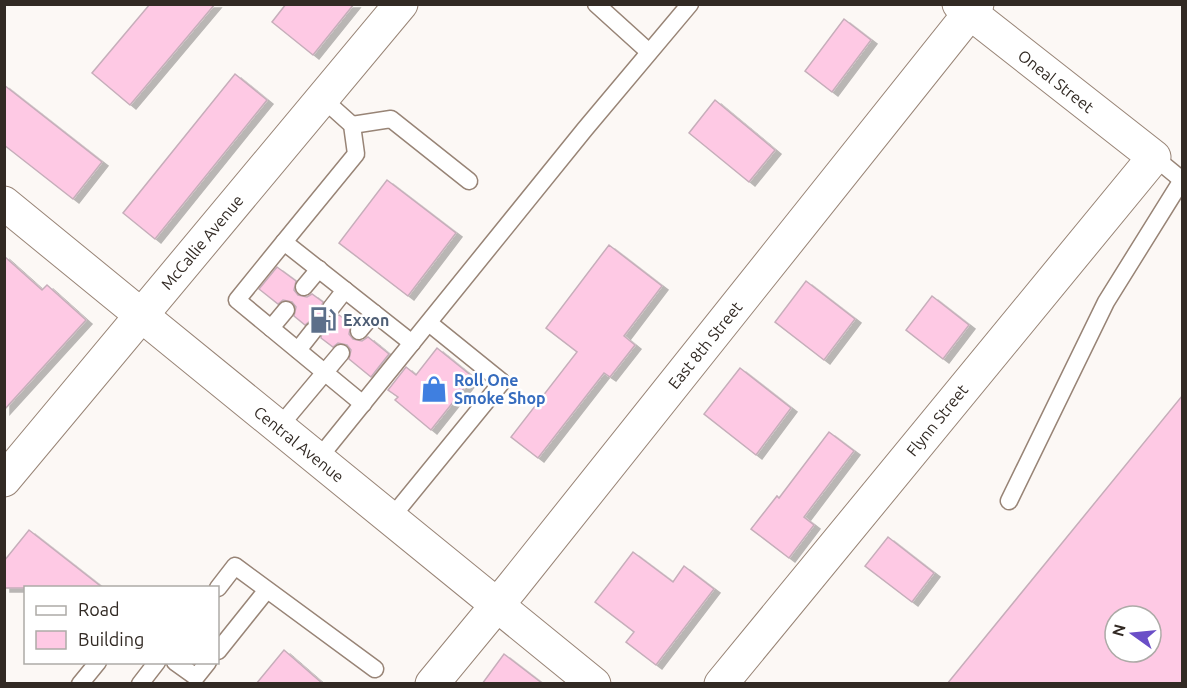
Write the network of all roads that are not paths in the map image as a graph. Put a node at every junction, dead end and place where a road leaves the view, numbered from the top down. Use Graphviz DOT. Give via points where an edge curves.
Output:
graph roads {
  1 [pos="401,4"];
  2 [pos="596,4"];
  3 [pos="690,4"];
  4 [pos="969,8"];
  5 [pos="649,52"];
  6 [pos="323,99"];
  7 [pos="352,125"];
  8 [pos="1154,157"];
  9 [pos="1182,180"];
  10 [pos="469,181"];
  11 [pos="4,203"];
  12 [pos="285,242"];
  13 [pos="319,269"];
  14 [pos="304,287"];
  15 [pos="345,290"];
  16 [pos="331,308"];
  17 [pos="286,310"];
  18 [pos="374,313"];
  19 [pos="141,315"];
  20 [pos="429,323"];
  21 [pos="271,327"];
  22 [pos="313,331"];
  23 [pos="359,331"];
  24 [pos="412,343"];
  25 [pos="298,350"];
  26 [pos="341,353"];
  27 [pos="325,372"];
  28 [pos="363,404"];
  29 [pos="279,428"];
  30 [pos="318,459"];
  31 [pos="4,480"];
  32 [pos="1009,501"];
  33 [pos="391,518"];
  34 [pos="219,587"];
  35 [pos="266,591"];
  36 [pos="497,605"];
  37 [pos="219,650"];
  38 [pos="97,664"];
  39 [pos="156,664"];
  40 [pos="176,664"];
  41 [pos="207,664"];
  42 [pos="375,669"];
  43 [pos="80,684"];
  44 [pos="140,684"];
  45 [pos="432,684"];
  46 [pos="594,684"];
  47 [pos="721,684"];
  1 -- 6 [label="street, McCallie Avenue"];
  2 -- 5 [label="lane"];
  3 -- 5 [label="lane"];
  4 -- 8 [label="street, Oneal Street"];
  4 -- 36 [label="street, East 8th Street"];
  5 -- 20 [label="lane"];
  6 -- 7 [label="lane"];
  6 -- 19 [label="street, McCallie Avenue"];
  7 -- 10 [label="lane" via="391,119"];
  7 -- 12 [label="lane" via="356,154"];
  8 -- 9 [label="lane"];
  8 -- 47 [label="street, Flynn Street"];
  9 -- 32 [label="lane" via="1106,302"];
  11 -- 19 [label="street, Central Avenue"];
  12 -- 13 [label="lane"];
  12 -- 21 [label="lane" via="237,300"];
  13 -- 14 [label="lane"];
  13 -- 15 [label="lane"];
  15 -- 16 [label="lane"];
  15 -- 18 [label="lane"];
  17 -- 21 [label="lane"];
  18 -- 23 [label="lane"];
  18 -- 24 [label="lane"];
  19 -- 29 [label="street, Central Avenue"];
  19 -- 31 [label="street, McCallie Avenue"];
  20 -- 24 [label="lane"];
  20 -- 33 [label="lane" via="502,382"];
  21 -- 25 [label="lane"];
  22 -- 25 [label="lane"];
  24 -- 28 [label="lane"];
  25 -- 27 [label="lane"];
  26 -- 27 [label="lane"];
  27 -- 28 [label="lane"];
  27 -- 29 [label="lane"];
  28 -- 30 [label="lane"];
  29 -- 30 [label="street, Central Avenue"];
  30 -- 33 [label="street, Central Avenue"];
  33 -- 36 [label="street, Central Avenue"];
  34 -- 35 [label="lane" via="235,567"];
  35 -- 37 [label="lane"];
  35 -- 42 [label="lane"];
  36 -- 45 [label="street, East 8th Street"];
  36 -- 46 [label="street, Central Avenue"];
  38 -- 43 [label="lane"];
  39 -- 44 [label="lane"];
  40 -- 41 [label="lane" via="196,677"];
}
